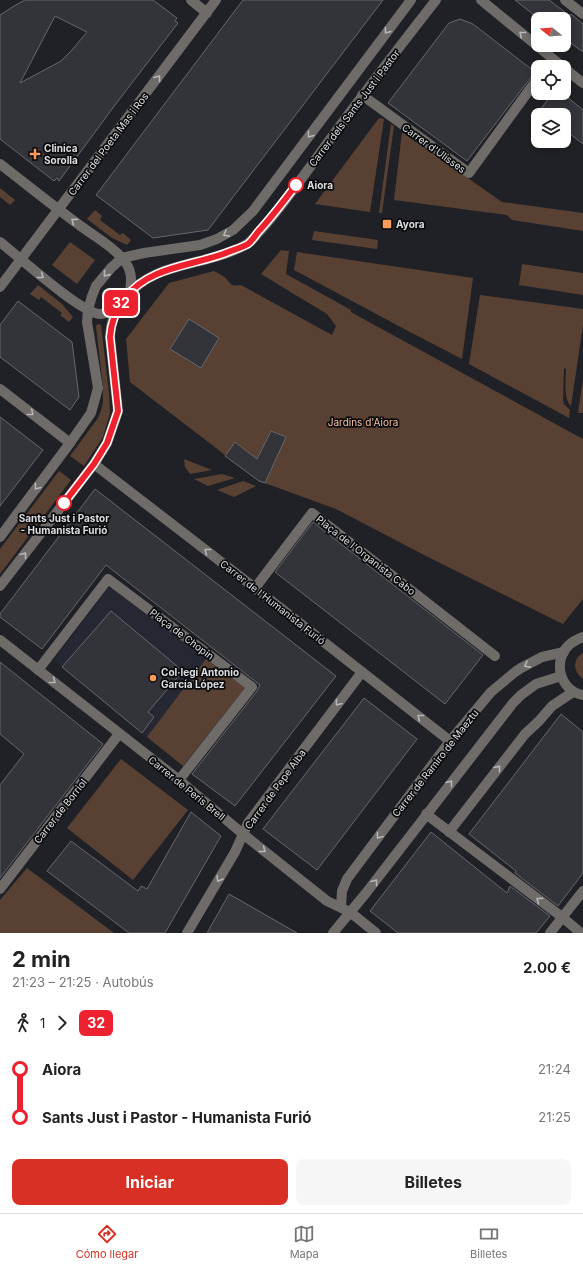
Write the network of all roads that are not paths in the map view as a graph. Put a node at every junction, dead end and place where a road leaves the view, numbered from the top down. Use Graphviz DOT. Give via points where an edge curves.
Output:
graph roads {
  1 [pos="191,0"];
  2 [pos="216,0"];
  3 [pos="411,0"];
  4 [pos="436,0"];
  5 [pos="481,0"];
  6 [pos="565,0"];
  7 [pos="207,12"];
  8 [pos="583,14"];
  9 [pos="555,60"];
  10 [pos="571,73"];
  11 [pos="583,83"];
  12 [pos="531,88"];
  13 [pos="362,95"];
  14 [pos="0,164"];
  15 [pos="59,210"];
  16 [pos="0,242"];
  17 [pos="122,258"];
  18 [pos="21,259"];
  19 [pos="0,287"];
  20 [pos="130,292"];
  21 [pos="117,308"];
  22 [pos="88,310"];
  23 [pos="0,389"];
  24 [pos="70,444"];
  25 [pos="94,464"];
  26 [pos="0,537"];
  27 [pos="0,586"];
  28 [pos="255,588"];
  29 [pos="583,638"];
  30 [pos="0,640"];
  31 [pos="564,652"];
  32 [pos="495,656"];
  33 [pos="38,670"];
  34 [pos="362,672"];
  35 [pos="561,676"];
  36 [pos="580,695"];
  37 [pos="119,734"];
  38 [pos="450,742"];
  39 [pos="179,780"];
  40 [pos="426,814"];
  41 [pos="449,832"];
  42 [pos="243,834"];
  43 [pos="0,889"];
  44 [pos="583,891"];
  45 [pos="345,910"];
  46 [pos="562,918"];
  47 [pos="187,933"];
  48 [pos="333,933"];
  49 [pos="376,933"];
  50 [pos="550,933"];
  51 [pos="581,933"];
  1 -- 7 [label="street"];
  2 -- 7 [label="street, Carrer del Poeta Mas i Ros"];
  3 -- 17 [label="street, Carrer dels Sants Just i Pastor, one-way" via="253,211 233,230 200,246"];
  4 -- 13 [label="street, Carrer dels Sants Just i Pastor"];
  9 -- 5 [label="street, one-way"];
  6 -- 8 [label="street"];
  15 -- 7 [label="street, Carrer del Poeta Mas i Ros, one-way"];
  10 -- 11 [label="street"];
  12 -- 13 [label="street, Carrer d'Ulisses" via="469,173"];
  13 -- 20 [label="street, Carrer dels Sants Just i Pastor" via="275,214 248,244 219,256 149,277"];
  14 -- 15 [label="street"];
  17 -- 15 [label="street, one-way" via="106,243"];
  15 -- 18 [label="street, Carrer del Poeta Mas i Ros"];
  16 -- 18 [label="street"];
  17 -- 20 [label="street" via="131,272"];
  17 -- 22 [label="street, one-way" via="96,286"];
  18 -- 19 [label="street, Carrer del Poeta Mas i Ros"];
  18 -- 22 [label="street, one-way"];
  20 -- 21 [label="street, Carrer dels Sants Just i Pastor"];
  21 -- 22 [label="street" via="100,314"];
  21 -- 25 [label="street, Carrer dels Sants Just i Pastor" via="110,337 118,411 107,443"];
  22 -- 24 [label="street" via="88,328 98,388 91,412"];
  23 -- 24 [label="street, one-way"];
  24 -- 26 [label="street, one-way"];
  27 -- 25 [label="street, Carrer dels Sants Just i Pastor, one-way"];
  28 -- 25 [label="street, Carrer de l'Humanista Furió, one-way"];
  28 -- 32 [label="street, Plaça de l'Organista Cabo" via="312,513"];
  28 -- 34 [label="street, Carrer de l'Humanista Furió"];
  29 -- 31 [label="street" via="568,645"];
  30 -- 33 [label="street, Carrer de Peris Brell"];
  31 -- 35 [label="street" via="560,659"];
  31 -- 38 [label="street, Carrer de Ramiro de Maeztu, one-way" via="542,657 515,672 491,692"];
  33 -- 37 [label="street, Carrer de Peris Brell, one-way"];
  33 -- 39 [label="street, Plaça de Chopin" via="108,579 252,687"];
  38 -- 34 [label="street, Carrer de l'Humanista Furió, one-way"];
  34 -- 42 [label="street, Carrer de Pepe Alba, one-way" via="248,822"];
  35 -- 36 [label="street" via="564,682"];
  40 -- 35 [label="street, Carrer de Ramiro de Maeztu, one-way" via="521,694 536,684"];
  41 -- 36 [label="street, one-way" via="525,734 552,706"];
  37 -- 39 [label="street, Carrer de Peris Brell"];
  37 -- 43 [label="street, Carrer de Borriol"];
  38 -- 45 [label="street, Carrer de Ramiro de Maeztu, one-way" via="347,879 342,891"];
  39 -- 42 [label="street, Carrer de Peris Brell"];
  40 -- 41 [label="street"];
  45 -- 40 [label="street, Carrer de Ramiro de Maeztu, one-way" via="366,893"];
  46 -- 41 [label="street, one-way"];
  42 -- 45 [label="street, Carrer de Peris Brell, one-way" via="327,901"];
  42 -- 47 [label="street, Carrer de Pepe Alba, one-way"];
  44 -- 46 [label="street"];
  45 -- 48 [label="street, Carrer de Ramiro de Maeztu"];
  45 -- 49 [label="street, Carrer de Peris Brell"];
  46 -- 50 [label="street"];
  46 -- 51 [label="street"];
}
